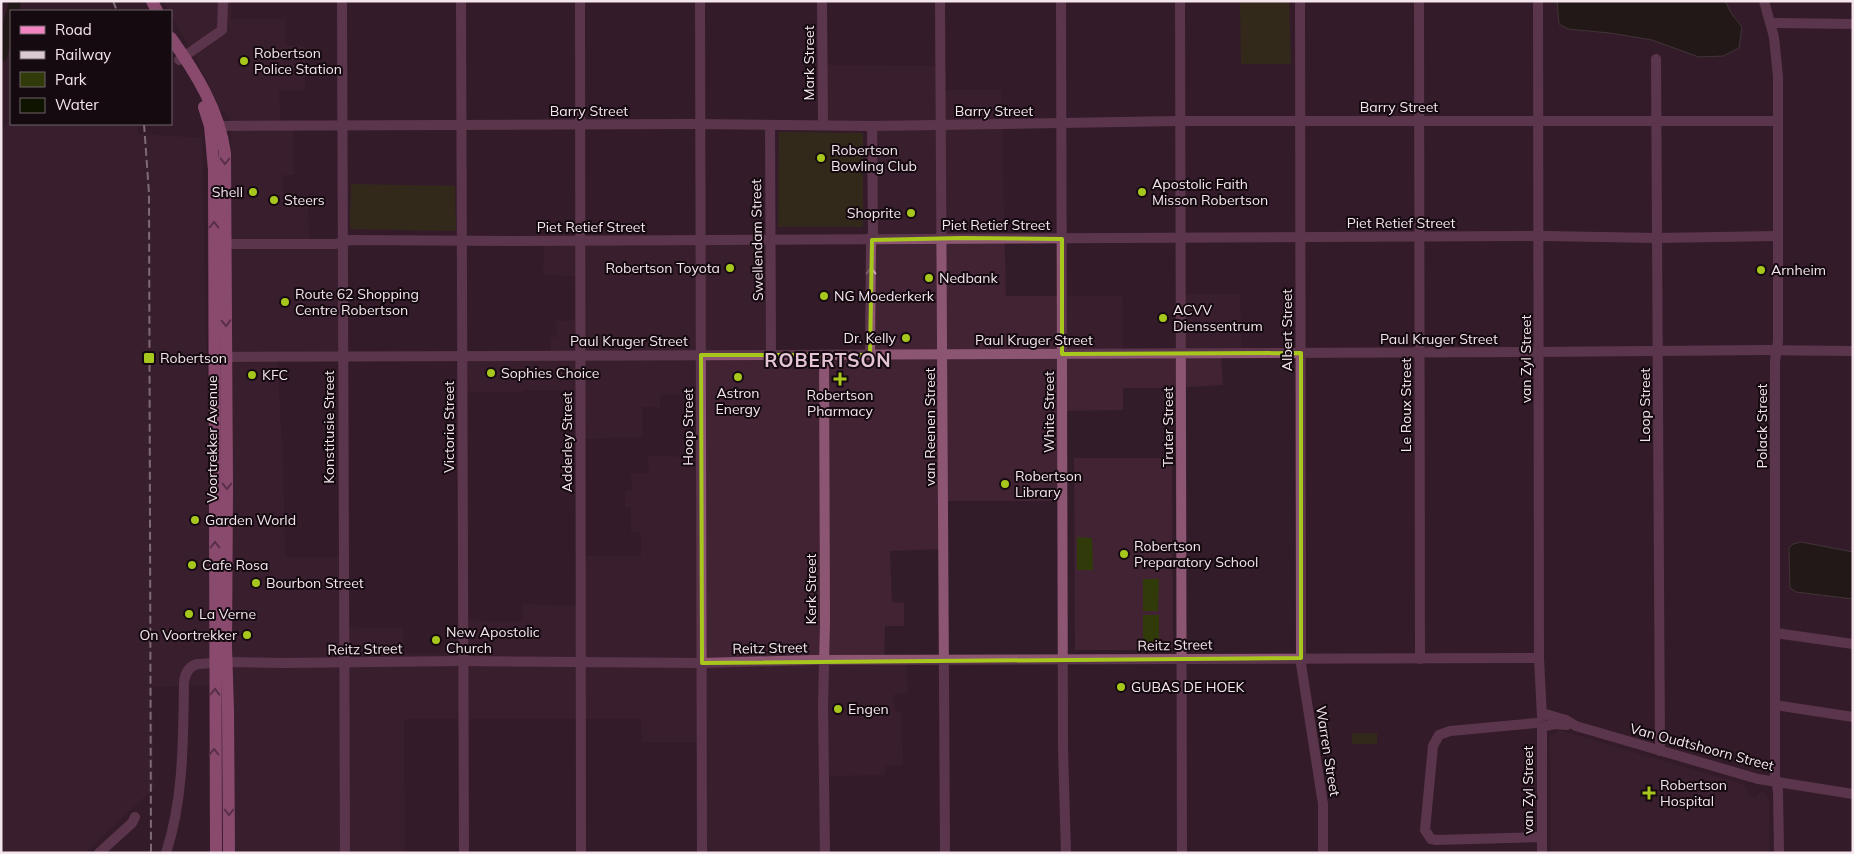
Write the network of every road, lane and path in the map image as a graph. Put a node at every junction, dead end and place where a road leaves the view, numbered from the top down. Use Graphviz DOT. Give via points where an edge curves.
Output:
graph roads {
  1 [pos="223,1"];
  2 [pos="342,1"];
  3 [pos="461,1"];
  4 [pos="580,1"];
  5 [pos="700,1"];
  6 [pos="822,1"];
  7 [pos="940,1"];
  8 [pos="1061,1"];
  9 [pos="1180,1"];
  10 [pos="1300,1"];
  11 [pos="1419,1"];
  12 [pos="1538,1"];
  13 [pos="1764,1"];
  14 [pos="1770,23"];
  15 [pos="1853,24"];
  16 [pos="172,40"];
  17 [pos="182,58"];
  18 [pos="1656,59"];
  19 [pos="1180,121"];
  20 [pos="1300,121"];
  21 [pos="1419,121"];
  22 [pos="1777,121"];
  23 [pos="1538,122"];
  24 [pos="1657,122"];
  25 [pos="701,124"];
  26 [pos="941,124"];
  27 [pos="1061,124"];
  28 [pos="342,125"];
  29 [pos="461,125"];
  30 [pos="581,125"];
  31 [pos="770,125"];
  32 [pos="823,125"];
  33 [pos="215,126"];
  34 [pos="872,126"];
  35 [pos="1778,236"];
  36 [pos="1300,237"];
  37 [pos="1419,237"];
  38 [pos="1539,237"];
  39 [pos="1658,238"];
  40 [pos="770,239"];
  41 [pos="942,239"];
  42 [pos="1062,239"];
  43 [pos="1181,239"];
  44 [pos="580,240"];
  45 [pos="700,240"];
  46 [pos="872,240"];
  47 [pos="343,241"];
  48 [pos="462,241"];
  49 [pos="220,244"];
  50 [pos="1776,350"];
  51 [pos="1853,351"];
  52 [pos="1419,352"];
  53 [pos="1539,352"];
  54 [pos="1658,352"];
  55 [pos="1181,353"];
  56 [pos="1301,353"];
  57 [pos="943,354"];
  58 [pos="1062,354"];
  59 [pos="582,355"];
  60 [pos="701,355"];
  61 [pos="772,355"];
  62 [pos="824,355"];
  63 [pos="870,355"];
  64 [pos="462,356"];
  65 [pos="221,357"];
  66 [pos="343,357"];
  67 [pos="1776,632"];
  68 [pos="1853,644"];
  69 [pos="1301,658"];
  70 [pos="1539,658"];
  71 [pos="1182,659"];
  72 [pos="1420,659"];
  73 [pos="944,660"];
  74 [pos="1064,660"];
  75 [pos="463,661"];
  76 [pos="824,661"];
  77 [pos="582,662"];
  78 [pos="702,662"];
  79 [pos="221,663"];
  80 [pos="343,663"];
  81 [pos="1775,705"];
  82 [pos="1853,717"];
  83 [pos="1541,721"];
  84 [pos="214,730"];
  85 [pos="228,730"];
  86 [pos="1660,751"];
  87 [pos="214,778"];
  88 [pos="229,778"];
  89 [pos="1776,782"];
  90 [pos="1853,794"];
  91 [pos="135,816"];
  92 [pos="1542,837"];
  93 [pos="1323,850"];
  94 [pos="99,853"];
  95 [pos="166,853"];
  96 [pos="216,853"];
  97 [pos="228,853"];
  98 [pos="345,853"];
  99 [pos="464,853"];
  100 [pos="582,853"];
  101 [pos="702,853"];
  102 [pos="825,853"];
  103 [pos="946,853"];
  104 [pos="1066,853"];
  105 [pos="1182,853"];
  106 [pos="1542,853"];
  107 [pos="1779,853"];
  1 -- 17 [label="street" via="222,30"];
  2 -- 28 [label="street, Konstitusie Street"];
  3 -- 29 [label="street, Victoria Street"];
  4 -- 30 [label="street, Adderley Street"];
  5 -- 25 [label="street, Hoop Street"];
  6 -- 32 [label="street, Mark Street"];
  7 -- 26 [label="street, van Reenen Street"];
  8 -- 27 [label="street, White Street"];
  9 -- 19 [label="street, Truter Street"];
  10 -- 20 [label="street, Albert Street"];
  11 -- 21 [label="street, Le Roux Street"];
  12 -- 23 [label="street, van Zyl Street"];
  13 -- 14 [label="street, Polack Street"];
  14 -- 15 [label="street"];
  14 -- 22 [label="street, Polack Street" via="1777,61"];
  16 -- 17 [label="main road, Voortrekker Avenue"];
  17 -- 33 [label="main road, Voortrekker Avenue"];
  18 -- 24 [label="street, Loop Street"];
  19 -- 20 [label="street, Barry Street"];
  19 -- 27 [label="street, Barry Street"];
  19 -- 43 [label="street, Truter Street"];
  20 -- 21 [label="street, Barry Street"];
  20 -- 36 [label="street, Albert Street"];
  21 -- 23 [label="street, Barry Street"];
  21 -- 37 [label="street, Le Roux Street"];
  22 -- 24 [label="street, Barry Street"];
  22 -- 35 [label="street, Polack Street"];
  23 -- 24 [label="street, Barry Street"];
  23 -- 38 [label="street, van Zyl Street"];
  24 -- 39 [label="street, Loop Street"];
  25 -- 30 [label="street, Barry Street"];
  25 -- 31 [label="street, Barry Street"];
  25 -- 45 [label="street, Hoop Street"];
  26 -- 27 [label="street, Barry Street"];
  26 -- 34 [label="street, Barry Street"];
  26 -- 41 [label="street, van Reenen Street"];
  27 -- 42 [label="street, White Street"];
  28 -- 29 [label="street, Barry Street"];
  28 -- 33 [label="street, Barry Street"];
  28 -- 47 [label="street, Konstitusie Street"];
  29 -- 30 [label="street, Barry Street"];
  29 -- 48 [label="street, Victoria Street"];
  30 -- 44 [label="street, Adderley Street"];
  31 -- 32 [label="street, Barry Street"];
  31 -- 40 [label="street, Swellendam Street"];
  32 -- 34 [label="street, Barry Street"];
  33 -- 49 [label="main road, Voortrekker Avenue" via="214,170"];
  34 -- 46 [label="street"];
  35 -- 39 [label="street, Piet Retief Street"];
  35 -- 50 [label="street, Polack Street"];
  36 -- 37 [label="street, Piet Retief Street"];
  36 -- 43 [label="street, Piet Retief Street"];
  36 -- 56 [label="street, Albert Street"];
  37 -- 38 [label="street, Piet Retief Street"];
  37 -- 52 [label="street, Le Roux Street"];
  38 -- 39 [label="street, Piet Retief Street"];
  38 -- 53 [label="street, van Zyl Street"];
  39 -- 54 [label="street, Loop Street"];
  40 -- 45 [label="street, Piet Retief Street"];
  40 -- 46 [label="street, Piet Retief Street"];
  40 -- 61 [label="street, Swellendam Street"];
  41 -- 42 [label="street, Piet Retief Street"];
  41 -- 46 [label="street, Piet Retief Street"];
  41 -- 57 [label="street, van Reenen Street"];
  42 -- 43 [label="street, Piet Retief Street"];
  42 -- 58 [label="street, White Street"];
  43 -- 55 [label="street, Truter Street"];
  44 -- 45 [label="street, Piet Retief Street"];
  44 -- 48 [label="street, Piet Retief Street"];
  44 -- 59 [label="street, Adderley Street"];
  45 -- 60 [label="street, Hoop Street"];
  63 -- 46 [label="street, one-way"];
  47 -- 48 [label="street, Piet Retief Street"];
  47 -- 49 [label="street, Piet Retief Street" via="334,244"];
  47 -- 66 [label="street, Konstitusie Street"];
  48 -- 64 [label="street, Victoria Street"];
  49 -- 65 [label="main road, Voortrekker Avenue"];
  50 -- 51 [label="street, Paul Kruger Street"];
  50 -- 54 [label="street, Paul Kruger Street"];
  50 -- 67 [label="street, Polack Street"];
  52 -- 53 [label="street, Paul Kruger Street"];
  52 -- 56 [label="street, Paul Kruger Street"];
  52 -- 72 [label="street, Le Roux Street"];
  53 -- 54 [label="street, Paul Kruger Street"];
  53 -- 70 [label="street, van Zyl Street"];
  54 -- 86 [label="street, Loop Street"];
  55 -- 56 [label="street, Paul Kruger Street"];
  55 -- 58 [label="street, Paul Kruger Street"];
  55 -- 71 [label="street, Truter Street"];
  56 -- 69 [label="street, Albert Street"];
  57 -- 58 [label="street, Paul Kruger Street"];
  57 -- 63 [label="street, Paul Kruger Street"];
  57 -- 73 [label="street, van Reenen Street"];
  58 -- 74 [label="street, White Street"];
  59 -- 60 [label="street, Paul Kruger Street"];
  59 -- 64 [label="street, Paul Kruger Street"];
  59 -- 77 [label="street, Adderley Street"];
  60 -- 61 [label="street, Paul Kruger Street"];
  60 -- 78 [label="street, Hoop Street"];
  61 -- 62 [label="street, Paul Kruger Street"];
  62 -- 63 [label="street, Paul Kruger Street"];
  62 -- 76 [label="street, Kerk Street"];
  64 -- 66 [label="street, Paul Kruger Street"];
  64 -- 75 [label="street, Victoria Street"];
  65 -- 66 [label="street, Paul Kruger Street"];
  65 -- 79 [label="main road, Voortrekker Avenue"];
  66 -- 80 [label="street, Konstitusie Street"];
  67 -- 68 [label="street"];
  67 -- 81 [label="street, Polack Street"];
  69 -- 71 [label="street, Reitz Street"];
  69 -- 72 [label="street, Reitz Street"];
  69 -- 93 [label="street, Warren Street" via="1323,804"];
  70 -- 72 [label="street, Reitz Street"];
  70 -- 83 [label="street, van Zyl Street"];
  71 -- 74 [label="street, Reitz Street"];
  71 -- 105 [label="street, Truter Street"];
  73 -- 74 [label="street, Reitz Street"];
  73 -- 76 [label="street, Reitz Street"];
  73 -- 103 [label="street, van Reenen Street"];
  74 -- 104 [label="street, White Street"];
  75 -- 77 [label="street, Reitz Street"];
  75 -- 80 [label="street, Reitz Street"];
  75 -- 99 [label="street, Victoria Street"];
  76 -- 78 [label="street, Reitz Street"];
  76 -- 102 [label="street, Kerk Street"];
  77 -- 78 [label="street, Reitz Street"];
  77 -- 100 [label="street, Adderley Street"];
  78 -- 101 [label="street, Hoop Street"];
  79 -- 80 [label="street, Reitz Street"];
  84 -- 79 [label="main road, Voortrekker Avenue, one-way"];
  79 -- 85 [label="main road, Voortrekker Avenue"];
  79 -- 95 [label="street, Reitz Street" via="194,665 185,677 181,772"];
  80 -- 98 [label="street, Konstitusie Street"];
  81 -- 82 [label="street"];
  81 -- 89 [label="street, Polack Street"];
  83 -- 86 [label="street, Van Oudtshoorn Street" via="1576,726"];
  83 -- 92 [label="street, van Zyl Street"];
  83 -- 92 [label="street, Van Oudtshoorn Street" via="1443,732 1433,746 1425,830 1431,839 1436,840"];
  84 -- 85 [label="main road"];
  87 -- 84 [label="main road, Voortrekker Avenue, one-way"];
  85 -- 88 [label="main road, Voortrekker Avenue"];
  86 -- 89 [label="street, Van Oudtshoorn Street"];
  87 -- 88 [label="main road"];
  87 -- 96 [label="main road, Voortrekker Avenue"];
  88 -- 97 [label="main road, Voortrekker Avenue, one-way"];
  89 -- 90 [label="street, Van Oudtshoorn Street"];
  89 -- 107 [label="street, Polack Street"];
  91 -- 94 [label="street" via="132,823"];
  92 -- 106 [label="street, van Zyl Street"];
}
